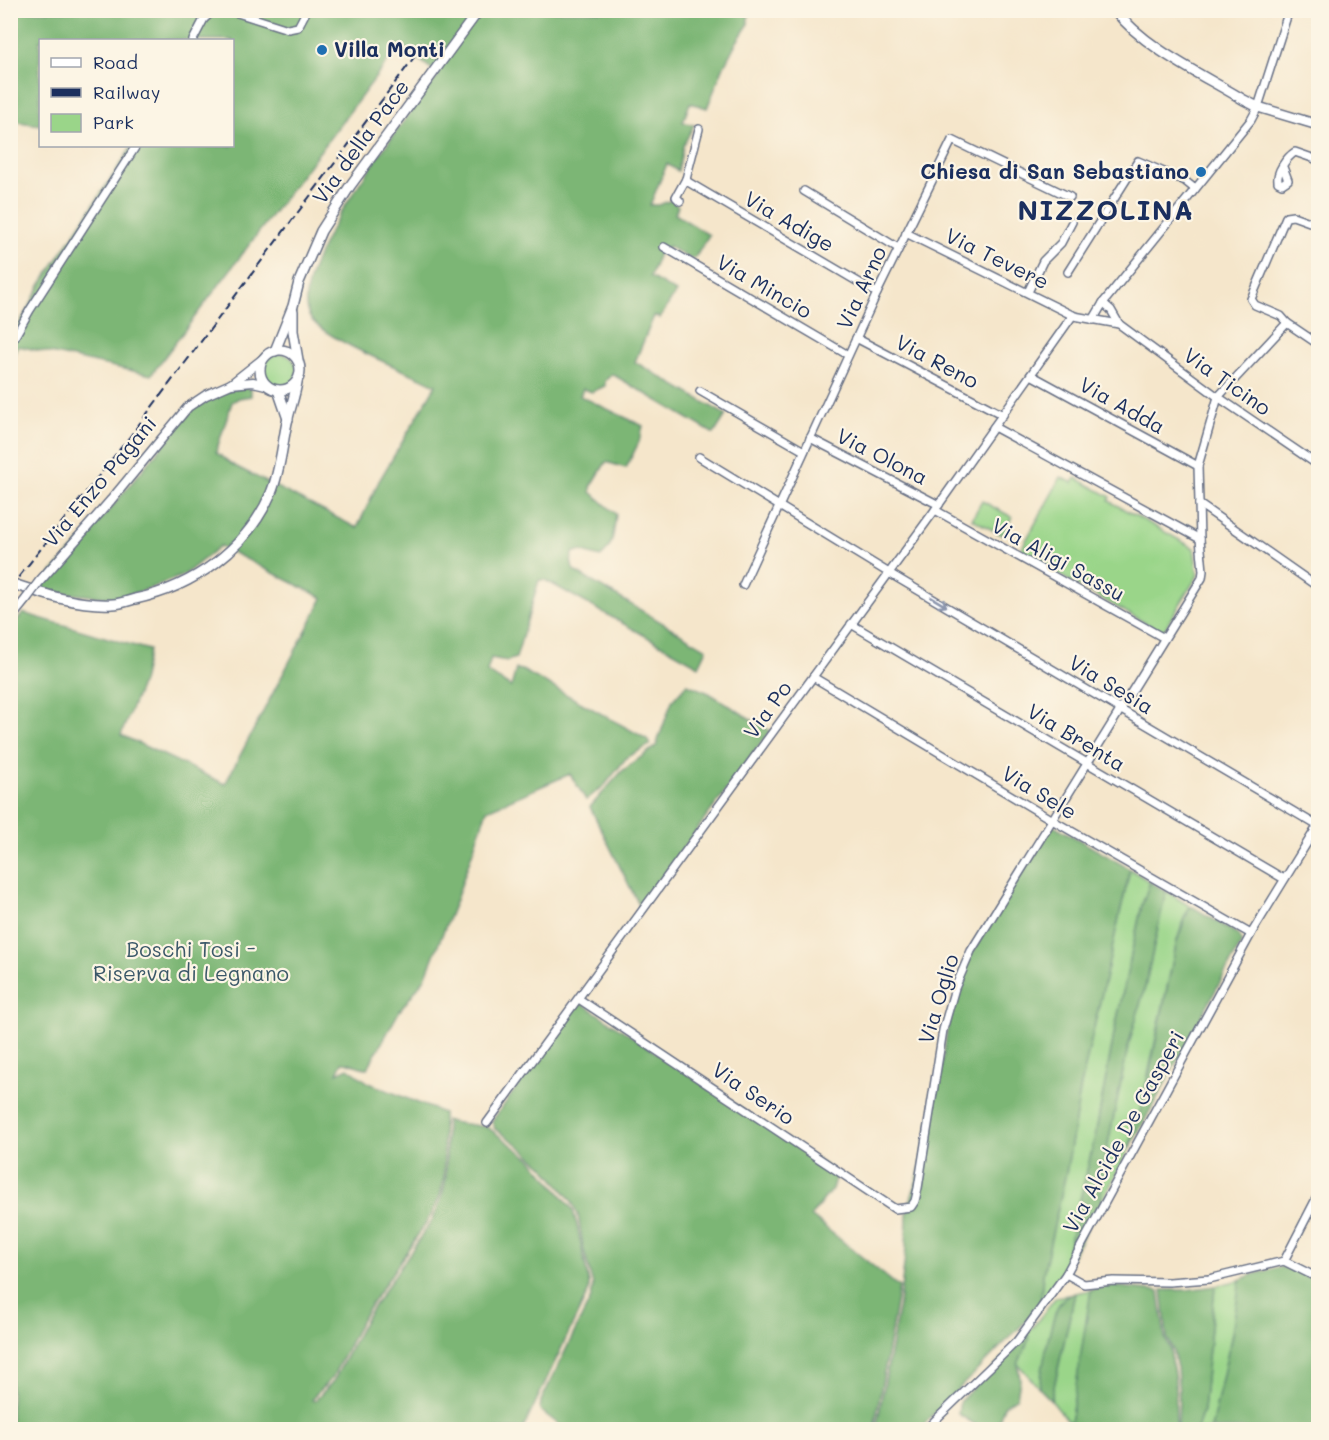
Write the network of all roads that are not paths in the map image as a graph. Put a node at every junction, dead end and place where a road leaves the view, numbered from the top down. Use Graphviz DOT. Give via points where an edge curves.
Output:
graph roads {
  1 [pos="214,10"];
  2 [pos="228,10"];
  3 [pos="307,10"];
  4 [pos="479,10"];
  5 [pos="1115,10"];
  6 [pos="1289,10"];
  7 [pos="194,39"];
  8 [pos="1258,107"];
  9 [pos="1318,125"];
  10 [pos="699,129"];
  11 [pos="135,147"];
  12 [pos="1318,160"];
  13 [pos="1283,167"];
  14 [pos="686,179"];
  15 [pos="1195,189"];
  16 [pos="804,191"];
  17 [pos="1070,197"];
  18 [pos="680,201"];
  19 [pos="1072,222"];
  20 [pos="1318,225"];
  21 [pos="906,233"];
  22 [pos="664,247"];
  23 [pos="898,248"];
  24 [pos="1068,272"];
  25 [pos="1028,292"];
  26 [pos="877,293"];
  27 [pos="1103,303"];
  28 [pos="293,306"];
  29 [pos="1111,310"];
  30 [pos="1073,315"];
  31 [pos="1093,320"];
  32 [pos="1102,322"];
  33 [pos="1287,323"];
  34 [pos="1119,324"];
  35 [pos="856,338"];
  36 [pos="1318,344"];
  37 [pos="10,345"];
  38 [pos="275,351"];
  39 [pos="848,355"];
  40 [pos="264,358"];
  41 [pos="299,362"];
  42 [pos="1031,375"];
  43 [pos="297,382"];
  44 [pos="231,384"];
  45 [pos="266,385"];
  46 [pos="278,390"];
  47 [pos="700,391"];
  48 [pos="1218,397"];
  49 [pos="1003,415"];
  50 [pos="288,419"];
  51 [pos="994,427"];
  52 [pos="810,438"];
  53 [pos="804,451"];
  54 [pos="699,457"];
  55 [pos="1318,465"];
  56 [pos="1198,466"];
  57 [pos="1198,504"];
  58 [pos="779,505"];
  59 [pos="937,507"];
  60 [pos="1200,539"];
  61 [pos="889,573"];
  62 [pos="10,583"];
  63 [pos="743,585"];
  64 [pos="1318,587"];
  65 [pos="10,619"];
  66 [pos="851,624"];
  67 [pos="1164,638"];
  68 [pos="813,677"];
  69 [pos="1120,710"];
  70 [pos="1087,764"];
  71 [pos="1052,820"];
  72 [pos="1318,825"];
  73 [pos="1284,879"];
  74 [pos="1251,934"];
  75 [pos="579,999"];
  76 [pos="487,1123"];
  77 [pos="1318,1195"];
  78 [pos="911,1208"];
  79 [pos="1284,1261"];
  80 [pos="1066,1274"];
  81 [pos="1318,1278"];
  82 [pos="925,1430"];
  1 -- 7 [label="street"];
  2 -- 3 [label="street" via="288,29 298,27"];
  4 -- 28 [label="main road, Via della Pace" via="331,214 316,240"];
  5 -- 8 [label="main road" via="1146,40"];
  6 -- 8 [label="street"];
  8 -- 9 [label="main road"];
  8 -- 15 [label="street"];
  10 -- 14 [label="street"];
  11 -- 37 [label="street"];
  12 -- 13 [label="street" via="1295,152"];
  14 -- 18 [label="street" via="676,197"];
  14 -- 26 [label="street, Via Adige"];
  15 -- 24 [label="street" via="1138,161"];
  15 -- 27 [label="street"];
  16 -- 23 [label="street"];
  17 -- 21 [label="street, Via Arno" via="952,140"];
  19 -- 25 [label="street" via="1061,243 1043,261"];
  20 -- 33 [label="street" via="1293,216 1287,218 1252,295 1252,303 1281,316"];
  21 -- 23 [label="street, Via Arno"];
  21 -- 25 [label="street, Via Tevere"];
  22 -- 39 [label="street, Via Mincio"];
  23 -- 26 [label="street, Via Arno"];
  25 -- 30 [label="street, Via Tevere"];
  26 -- 35 [label="street, Via Arno"];
  27 -- 29 [label="street"];
  27 -- 31 [label="street"];
  28 -- 38 [label="main road, Via della Pace"];
  28 -- 41 [label="main road, Via della Pace"];
  29 -- 32 [label="street" via="1110,318"];
  29 -- 34 [label="street"];
  30 -- 31 [label="street, Via Tevere"];
  30 -- 42 [label="street, Via Po"];
  31 -- 32 [label="street, Via Tevere"];
  32 -- 34 [label="street, Via Tevere"];
  33 -- 36 [label="street"];
  33 -- 48 [label="street"];
  34 -- 48 [label="street, Via Ticino"];
  35 -- 39 [label="street, Via Arno"];
  35 -- 49 [label="street, Via Reno"];
  38 -- 40 [label="main road"];
  38 -- 41 [label="main road" via="286,351"];
  39 -- 52 [label="street, Via Arno"];
  40 -- 44 [label="street, Via Enzo Pagani"];
  40 -- 45 [label="main road" via="261,375"];
  41 -- 43 [label="main road"];
  42 -- 49 [label="street, Via Po"];
  42 -- 56 [label="street, Via Adda"];
  43 -- 46 [label="main road"];
  43 -- 50 [label="main road"];
  44 -- 45 [label="street, Via Enzo Pagani"];
  44 -- 65 [label="street, Via Enzo Pagani, bridge" via="198,400 179,416"];
  45 -- 46 [label="main road"];
  46 -- 50 [label="main road"];
  47 -- 53 [label="street"];
  48 -- 55 [label="street, Via Ticino"];
  48 -- 56 [label="street, Via Oglio"];
  49 -- 51 [label="street, Via Po"];
  50 -- 62 [label="main road" via="278,472 261,513 228,553 188,581 153,596 113,604 81,602"];
  51 -- 59 [label="street, Via Po"];
  51 -- 60 [label="street"];
  52 -- 53 [label="street, Via Arno"];
  52 -- 59 [label="street, Via Olona"];
  53 -- 58 [label="street, Via Arno"];
  54 -- 58 [label="street, Via Sesia"];
  56 -- 57 [label="street, Via Oglio"];
  57 -- 60 [label="street, Via Oglio"];
  57 -- 64 [label="street"];
  58 -- 61 [label="street, Via Sesia"];
  58 -- 63 [label="street, Via Arno"];
  59 -- 61 [label="street, Via Po"];
  59 -- 67 [label="street, Via Aligi Sassu"];
  60 -- 67 [label="street, Via Oglio" via="1203,576"];
  61 -- 66 [label="street, Via Po"];
  61 -- 69 [label="street, Via Sesia, one-way"];
  66 -- 68 [label="street, Via Po"];
  66 -- 70 [label="street, Via Brenta"];
  67 -- 69 [label="street, Via Oglio"];
  68 -- 71 [label="street, Via Sele"];
  68 -- 75 [label="street, Via Po"];
  69 -- 70 [label="street, Via Oglio"];
  69 -- 72 [label="street, Via Sesia"];
  70 -- 71 [label="street, Via Oglio"];
  70 -- 73 [label="street, Via Brenta"];
  71 -- 74 [label="street, Via Sele"];
  71 -- 78 [label="street, Via Oglio" via="971,951 955,988 939,1048 918,1188"];
  72 -- 73 [label="street, Via Alcide De Gasperi"];
  73 -- 74 [label="street, Via Alcide De Gasperi"];
  74 -- 80 [label="street, Via Alcide De Gasperi"];
  75 -- 76 [label="street, Via Po"];
  75 -- 78 [label="street, Via Serio" via="895,1209"];
  77 -- 79 [label="street"];
  79 -- 80 [label="street" via="1209,1278 1169,1282 1084,1284"];
  79 -- 81 [label="street"];
  80 -- 82 [label="street, Via Alcide De Gasperi" via="1017,1341"];
}
